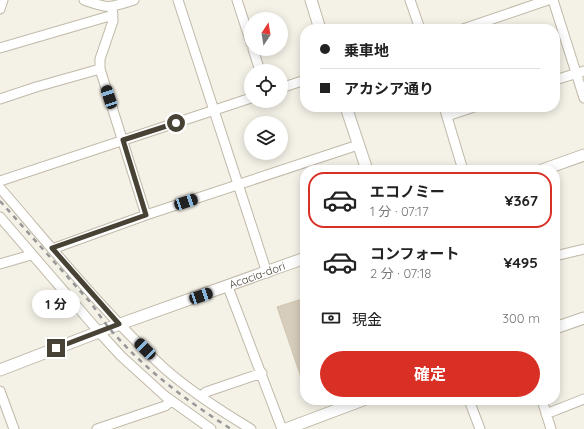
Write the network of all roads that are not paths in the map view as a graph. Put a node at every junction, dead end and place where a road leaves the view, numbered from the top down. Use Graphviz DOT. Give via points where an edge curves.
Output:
graph roads {
  1 [pos="3,0"];
  2 [pos="84,0"];
  3 [pos="134,0"];
  4 [pos="178,0"];
  5 [pos="237,0"];
  6 [pos="311,0"];
  7 [pos="410,0"];
  8 [pos="548,0"];
  9 [pos="553,0"];
  10 [pos="0,10"];
  11 [pos="112,11"];
  12 [pos="244,22"];
  13 [pos="318,24"];
  14 [pos="418,24"];
  15 [pos="478,24"];
  16 [pos="0,48"];
  17 [pos="100,69"];
  18 [pos="580,72"];
  19 [pos="560,78"];
  20 [pos="300,82"];
  21 [pos="288,86"];
  22 [pos="584,98"];
  23 [pos="0,99"];
  24 [pos="244,100"];
  25 [pos="215,110"];
  26 [pos="348,112"];
  27 [pos="446,112"];
  28 [pos="123,140"];
  29 [pos="358,145"];
  30 [pos="584,155"];
  31 [pos="365,165"];
  32 [pos="462,165"];
  33 [pos="556,165"];
  34 [pos="0,181"];
  35 [pos="238,185"];
  36 [pos="0,188"];
  37 [pos="146,215"];
  38 [pos="0,217"];
  39 [pos="52,248"];
  40 [pos="584,249"];
  41 [pos="31,255"];
  42 [pos="560,255"];
  43 [pos="300,260"];
  44 [pos="0,264"];
  45 [pos="267,273"];
  46 [pos="228,287"];
  47 [pos="584,318"];
  48 [pos="119,324"];
  49 [pos="560,326"];
  50 [pos="99,332"];
  51 [pos="0,370"];
  52 [pos="262,373"];
  53 [pos="0,392"];
  54 [pos="201,396"];
  55 [pos="584,399"];
  56 [pos="171,401"];
  57 [pos="350,405"];
  58 [pos="471,405"];
  59 [pos="543,405"];
  60 [pos="546,414"];
  61 [pos="14,429"];
  62 [pos="97,429"];
  63 [pos="211,429"];
  64 [pos="251,429"];
  65 [pos="282,429"];
  66 [pos="286,429"];
  67 [pos="480,429"];
  68 [pos="551,429"];
  1 -- 10 [label="street"];
  2 -- 11 [label="street"];
  3 -- 11 [label="street"];
  4 -- 25 [label="street"];
  5 -- 12 [label="street"];
  6 -- 13 [label="street"];
  7 -- 14 [label="street"];
  8 -- 15 [label="street"];
  9 -- 18 [label="street"];
  11 -- 16 [label="street"];
  11 -- 17 [label="street" via="113,21 100,59"];
  17 -- 23 [label="street"];
  17 -- 28 [label="street"];
  18 -- 19 [label="street"];
  18 -- 22 [label="street"];
  20 -- 21 [label="street"];
  24 -- 25 [label="street"];
  25 -- 28 [label="street"];
  25 -- 35 [label="street"];
  26 -- 29 [label="street"];
  27 -- 32 [label="street"];
  28 -- 34 [label="street"];
  28 -- 37 [label="street"];
  29 -- 31 [label="street"];
  29 -- 35 [label="street"];
  30 -- 33 [label="street"];
  35 -- 37 [label="street"];
  35 -- 45 [label="street"];
  36 -- 39 [label="street"];
  37 -- 39 [label="street"];
  38 -- 41 [label="street"];
  39 -- 48 [label="street"];
  40 -- 42 [label="street"];
  41 -- 44 [label="street"];
  41 -- 50 [label="street"];
  43 -- 45 [label="street, Acacia-dori"];
  45 -- 46 [label="street, Acacia-dori"];
  46 -- 48 [label="street, Acacia-dori"];
  46 -- 52 [label="street"];
  47 -- 49 [label="street"];
  48 -- 50 [label="street, Acacia-dori"];
  48 -- 54 [label="street" via="164,368"];
  50 -- 51 [label="street, Acacia-dori"];
  50 -- 56 [label="street"];
  52 -- 54 [label="street"];
  52 -- 65 [label="street"];
  53 -- 61 [label="street"];
  54 -- 64 [label="street"];
  55 -- 60 [label="street"];
  56 -- 62 [label="street" via="165,406"];
  56 -- 63 [label="street"];
  57 -- 66 [label="street"];
  58 -- 67 [label="street"];
  59 -- 60 [label="street"];
  60 -- 68 [label="street"];
}
